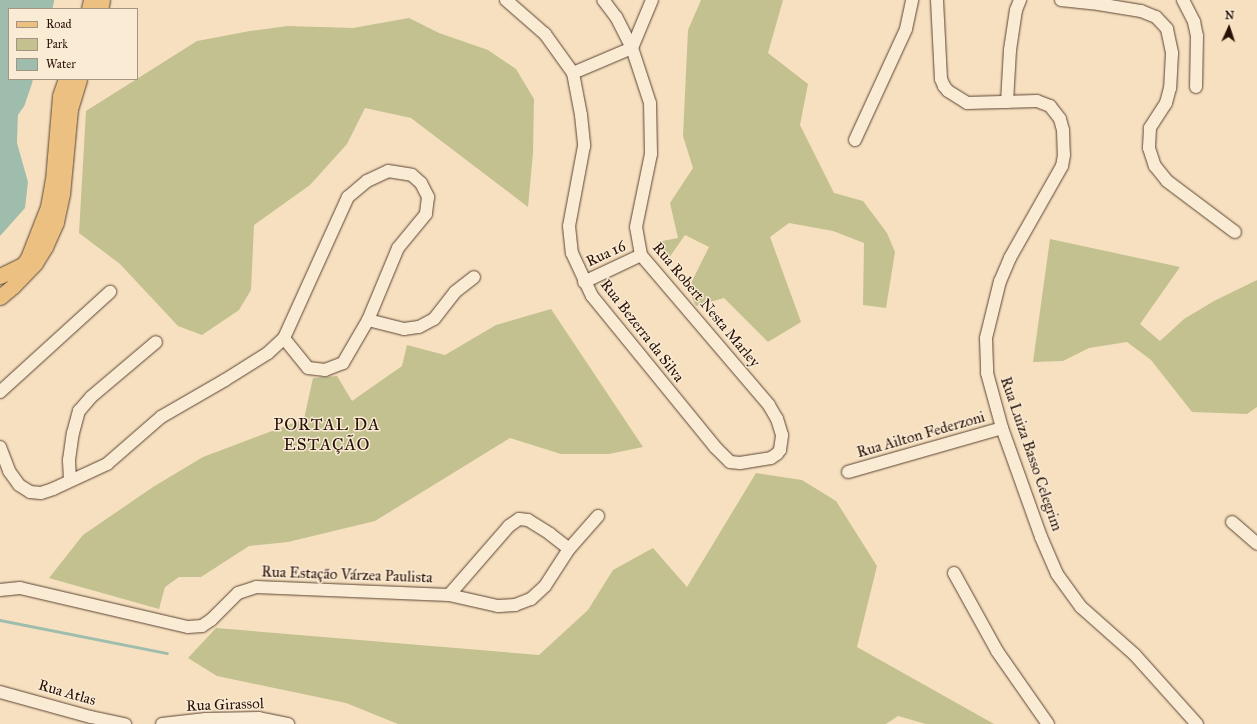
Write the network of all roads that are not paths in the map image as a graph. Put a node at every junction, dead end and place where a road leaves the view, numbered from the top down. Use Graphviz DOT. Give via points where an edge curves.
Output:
graph roads {
  1 [pos="506,0"];
  2 [pos="603,0"];
  3 [pos="652,0"];
  4 [pos="912,0"];
  5 [pos="937,0"];
  6 [pos="1020,0"];
  7 [pos="1061,0"];
  8 [pos="1183,0"];
  9 [pos="632,48"];
  10 [pos="573,73"];
  11 [pos="66,80"];
  12 [pos="79,80"];
  13 [pos="1196,87"];
  14 [pos="1007,102"];
  15 [pos="855,140"];
  16 [pos="1235,232"];
  17 [pos="641,255"];
  18 [pos="0,276"];
  19 [pos="474,277"];
  20 [pos="584,282"];
  21 [pos="110,292"];
  22 [pos="0,297"];
  23 [pos="368,320"];
  24 [pos="284,338"];
  25 [pos="156,342"];
  26 [pos="0,392"];
  27 [pos="1002,428"];
  28 [pos="0,447"];
  29 [pos="768,459"];
  30 [pos="848,472"];
  31 [pos="70,480"];
  32 [pos="598,516"];
  33 [pos="1232,522"];
  34 [pos="1257,544"];
  35 [pos="569,549"];
  36 [pos="954,573"];
  37 [pos="0,590"];
  38 [pos="449,595"];
  39 [pos="0,692"];
  40 [pos="125,724"];
  41 [pos="162,724"];
  42 [pos="288,724"];
  43 [pos="1048,724"];
  44 [pos="1197,724"];
  1 -- 10 [label="street, Rua Bezerra da Silva" via="545,34"];
  2 -- 9 [label="street, Rua Robert Nesta Marley" via="616,17"];
  3 -- 9 [label="street"];
  4 -- 15 [label="street" via="906,29"];
  5 -- 14 [label="street, Rua Luiza Basso Celegrim" via="939,58 944,86 968,103"];
  6 -- 14 [label="street" via="1010,50"];
  7 -- 16 [label="street" via="1092,2 1141,11 1156,17 1167,30 1172,53 1170,88 1166,103 1150,128 1149,148 1156,166 1167,181"];
  8 -- 13 [label="street" via="1198,36"];
  9 -- 10 [label="street"];
  9 -- 17 [label="street, Rua Robert Nesta Marley" via="650,103 651,154 636,227"];
  10 -- 20 [label="street, Rua Bezerra da Silva" via="584,146 569,226 572,254"];
  11 -- 18 [label="main road" via="60,96 53,180 48,207 28,258 23,265"];
  12 -- 22 [label="main road" via="70,108 62,194 56,222 35,263"];
  14 -- 27 [label="street, Rua Luiza Basso Celegrim" via="1027,100 1050,106 1060,119 1065,140 1062,166 1010,258 989,319 985,345 987,373"];
  17 -- 20 [label="street, Rua 16"];
  17 -- 29 [label="street, Rua Robert Nesta Marley" via="769,405 777,418 782,442 777,454"];
  19 -- 23 [label="street" via="455,292 434,319 419,328 404,329"];
  20 -- 29 [label="street, Rua Bezerra da Silva" via="592,296 730,462"];
  21 -- 26 [label="street"];
  23 -- 24 [label="street" via="343,363 325,370 308,368"];
  23 -- 24 [label="street" via="398,248 426,214 428,197 421,183 412,175 388,171 367,181 348,197"];
  24 -- 31 [label="street" via="268,353 161,417 107,464"];
  25 -- 31 [label="street" via="90,397 80,411 73,433 69,460"];
  27 -- 30 [label="street, Rua Ailton Federzoni"];
  27 -- 44 [label="street, Rua Luiza Basso Celegrim" via="1041,537 1065,588 1081,607 1135,655"];
  28 -- 31 [label="street" via="9,471 19,486 30,492 41,493"];
  32 -- 35 [label="street, Rua Estação Várzea Paulista"];
  33 -- 34 [label="street"];
  35 -- 38 [label="street, Rua Estação Várzea Paulista" via="545,586 531,599 516,605 498,606"];
  35 -- 38 [label="street" via="528,520 519,519 509,526"];
  36 -- 43 [label="street" via="997,651"];
  37 -- 38 [label="street, Rua Estação Várzea Paulista" via="20,588 188,627 202,626 238,593 256,587"];
  39 -- 40 [label="street, Rua Atlas"];
  41 -- 42 [label="street, Rua Girassol" via="206,719 259,718"];
}
